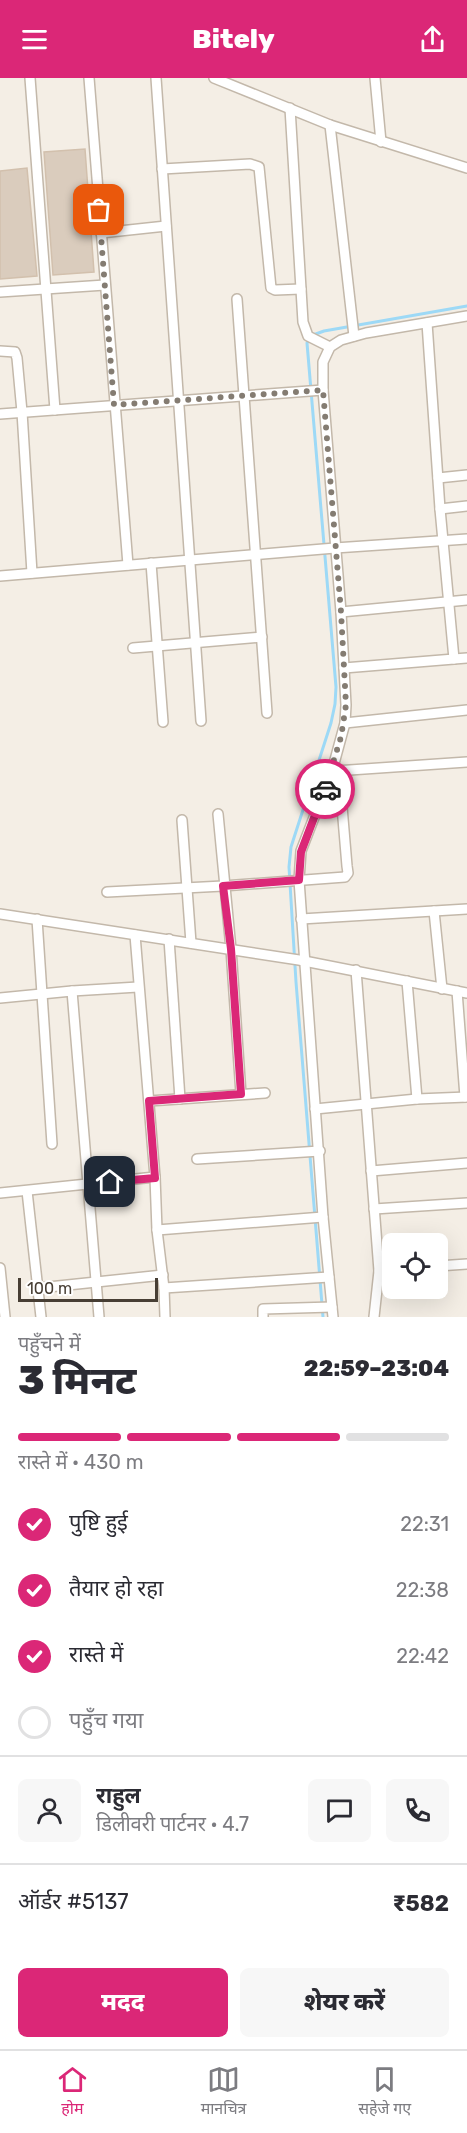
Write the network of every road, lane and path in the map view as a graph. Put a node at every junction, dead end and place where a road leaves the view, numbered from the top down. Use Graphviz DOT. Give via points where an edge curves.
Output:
graph roads {
  1 [pos="30,78"];
  2 [pos="89,78"];
  3 [pos="156,78"];
  4 [pos="375,78"];
  5 [pos="218,79"];
  6 [pos="290,108"];
  7 [pos="330,125"];
  8 [pos="381,142"];
  9 [pos="467,168"];
  10 [pos="162,169"];
  11 [pos="165,226"];
  12 [pos="101,232"];
  13 [pos="105,285"];
  14 [pos="46,289"];
  15 [pos="301,289"];
  16 [pos="0,292"];
  17 [pos="237,299"];
  18 [pos="467,316"];
  19 [pos="426,323"];
  20 [pos="354,336"];
  21 [pos="330,347"];
  22 [pos="0,351"];
  23 [pos="323,390"];
  24 [pos="243,395"];
  25 [pos="177,400"];
  26 [pos="114,405"];
  27 [pos="55,410"];
  28 [pos="22,412"];
  29 [pos="0,414"];
  30 [pos="467,475"];
  31 [pos="438,478"];
  32 [pos="467,506"];
  33 [pos="440,508"];
  34 [pos="467,539"];
  35 [pos="443,541"];
  36 [pos="335,548"];
  37 [pos="255,554"];
  38 [pos="190,560"];
  39 [pos="151,563"];
  40 [pos="128,565"];
  41 [pos="32,573"];
  42 [pos="0,576"];
  43 [pos="467,600"];
  44 [pos="448,602"];
  45 [pos="341,612"];
  46 [pos="262,637"];
  47 [pos="195,642"];
  48 [pos="157,646"];
  49 [pos="133,648"];
  50 [pos="467,658"];
  51 [pos="454,659"];
  52 [pos="344,668"];
  53 [pos="467,710"];
  54 [pos="267,713"];
  55 [pos="201,721"];
  56 [pos="163,722"];
  57 [pos="345,723"];
  58 [pos="467,762"];
  59 [pos="335,771"];
  60 [pos="218,814"];
  61 [pos="182,820"];
  62 [pos="299,880"];
  63 [pos="223,886"];
  64 [pos="187,888"];
  65 [pos="107,892"];
  66 [pos="467,909"];
  67 [pos="434,911"];
  68 [pos="0,914"];
  69 [pos="37,919"];
  70 [pos="301,919"];
  71 [pos="135,935"];
  72 [pos="169,939"];
  73 [pos="191,943"];
  74 [pos="231,949"];
  75 [pos="302,961"];
  76 [pos="356,970"];
  77 [pos="407,981"];
  78 [pos="138,987"];
  79 [pos="442,989"];
  80 [pos="72,991"];
  81 [pos="462,992"];
  82 [pos="43,993"];
  83 [pos="0,998"];
  84 [pos="265,1093"];
  85 [pos="241,1094"];
  86 [pos="466,1097"];
  87 [pos="180,1099"];
  88 [pos="417,1099"];
  89 [pos="149,1101"];
  90 [pos="366,1105"];
  91 [pos="315,1110"];
  92 [pos="52,1144"];
  93 [pos="320,1151"];
  94 [pos="197,1159"];
  95 [pos="467,1163"];
  96 [pos="371,1171"];
  97 [pos="155,1178"];
  98 [pos="88,1185"];
  99 [pos="27,1191"];
  100 [pos="0,1193"];
  101 [pos="467,1203"];
  102 [pos="374,1209"];
  103 [pos="323,1217"];
  104 [pos="157,1230"];
  105 [pos="467,1264"];
  106 [pos="448,1265"];
  107 [pos="0,1268"];
  108 [pos="379,1271"];
  109 [pos="382,1271"];
  110 [pos="163,1275"];
  111 [pos="329,1277"];
  112 [pos="95,1281"];
  113 [pos="39,1288"];
  114 [pos="164,1288"];
  115 [pos="333,1312"];
  116 [pos="5,1317"];
  117 [pos="41,1317"];
  118 [pos="99,1317"];
  119 [pos="165,1317"];
  120 [pos="263,1317"];
  121 [pos="374,1317"];
  1 -- 14 [label="street"];
  2 -- 12 [label="street"];
  3 -- 10 [label="street"];
  4 -- 8 [label="street"];
  5 -- 6 [label="street"];
  6 -- 7 [label="street"];
  6 -- 15 [label="street"];
  7 -- 8 [label="street"];
  7 -- 20 [label="street"];
  8 -- 9 [label="street"];
  10 -- 11 [label="street"];
  10 -- 15 [label="street" via="250,164 259,167 271,288"];
  11 -- 12 [label="street"];
  11 -- 25 [label="street"];
  12 -- 13 [label="street"];
  13 -- 14 [label="street"];
  13 -- 26 [label="street"];
  14 -- 16 [label="street"];
  14 -- 27 [label="street"];
  15 -- 21 [label="street" via="305,331"];
  17 -- 24 [label="street"];
  18 -- 19 [label="street"];
  19 -- 20 [label="street"];
  19 -- 31 [label="street"];
  20 -- 21 [label="street"];
  21 -- 23 [label="street" via="323,362"];
  22 -- 28 [label="street" via="16,354"];
  23 -- 24 [label="street"];
  23 -- 36 [label="street"];
  24 -- 25 [label="street"];
  24 -- 37 [label="street"];
  25 -- 26 [label="street"];
  25 -- 38 [label="street"];
  26 -- 27 [label="street"];
  26 -- 40 [label="street"];
  27 -- 28 [label="street"];
  28 -- 29 [label="street"];
  28 -- 41 [label="street"];
  30 -- 31 [label="street"];
  31 -- 33 [label="street"];
  32 -- 33 [label="street"];
  33 -- 35 [label="street"];
  34 -- 35 [label="street"];
  35 -- 36 [label="street"];
  35 -- 44 [label="street"];
  36 -- 37 [label="street"];
  36 -- 45 [label="street"];
  37 -- 38 [label="street"];
  37 -- 46 [label="street"];
  38 -- 39 [label="street"];
  38 -- 47 [label="street"];
  39 -- 40 [label="street"];
  39 -- 48 [label="street"];
  40 -- 41 [label="street"];
  41 -- 42 [label="street"];
  43 -- 44 [label="street"];
  44 -- 45 [label="street"];
  44 -- 51 [label="street"];
  45 -- 52 [label="street"];
  46 -- 47 [label="street"];
  46 -- 54 [label="street"];
  47 -- 48 [label="street"];
  47 -- 55 [label="street"];
  48 -- 49 [label="street"];
  48 -- 56 [label="street"];
  50 -- 51 [label="street"];
  51 -- 52 [label="street"];
  52 -- 57 [label="street"];
  53 -- 57 [label="street"];
  57 -- 59 [label="street"];
  58 -- 59 [label="street"];
  59 -- 62 [label="street" via="301,852"];
  59 -- 62 [label="street" via="348,873 341,878"];
  60 -- 63 [label="street"];
  61 -- 64 [label="street"];
  62 -- 63 [label="street"];
  62 -- 70 [label="street"];
  63 -- 64 [label="street"];
  63 -- 74 [label="street"];
  64 -- 65 [label="street"];
  64 -- 73 [label="street"];
  66 -- 67 [label="street"];
  67 -- 70 [label="street"];
  67 -- 79 [label="street"];
  68 -- 69 [label="street"];
  69 -- 71 [label="street"];
  69 -- 82 [label="street"];
  70 -- 75 [label="street"];
  71 -- 72 [label="street"];
  71 -- 78 [label="street"];
  72 -- 73 [label="street"];
  72 -- 87 [label="street"];
  73 -- 74 [label="street"];
  74 -- 75 [label="street"];
  74 -- 85 [label="street"];
  75 -- 76 [label="street"];
  75 -- 91 [label="street"];
  76 -- 77 [label="street"];
  76 -- 90 [label="street"];
  77 -- 79 [label="street"];
  77 -- 88 [label="street"];
  78 -- 80 [label="street"];
  78 -- 89 [label="street"];
  79 -- 81 [label="street"];
  80 -- 82 [label="street"];
  80 -- 98 [label="street"];
  81 -- 86 [label="street"];
  82 -- 83 [label="street"];
  82 -- 92 [label="street"];
  84 -- 85 [label="street"];
  85 -- 87 [label="street"];
  86 -- 88 [label="street"];
  87 -- 89 [label="street"];
  88 -- 90 [label="street"];
  89 -- 97 [label="street"];
  90 -- 91 [label="street"];
  90 -- 96 [label="street"];
  91 -- 93 [label="street"];
  93 -- 94 [label="street"];
  93 -- 103 [label="street"];
  95 -- 96 [label="street"];
  96 -- 102 [label="street"];
  97 -- 98 [label="street"];
  97 -- 104 [label="street"];
  98 -- 99 [label="street"];
  98 -- 112 [label="street"];
  99 -- 100 [label="street"];
  99 -- 113 [label="street"];
  101 -- 102 [label="street"];
  102 -- 108 [label="street"];
  103 -- 104 [label="street"];
  103 -- 111 [label="street"];
  104 -- 110 [label="street"];
  105 -- 106 [label="street"];
  107 -- 116 [label="street"];
  108 -- 109 [label="street"];
  108 -- 121 [label="street"];
  110 -- 112 [label="street"];
  110 -- 114 [label="street"];
  111 -- 114 [label="street"];
  111 -- 115 [label="street"];
  112 -- 113 [label="street"];
  112 -- 118 [label="street"];
  113 -- 117 [label="street"];
  114 -- 119 [label="street"];
  115 -- 120 [label="street" via="263,1309"];
}
